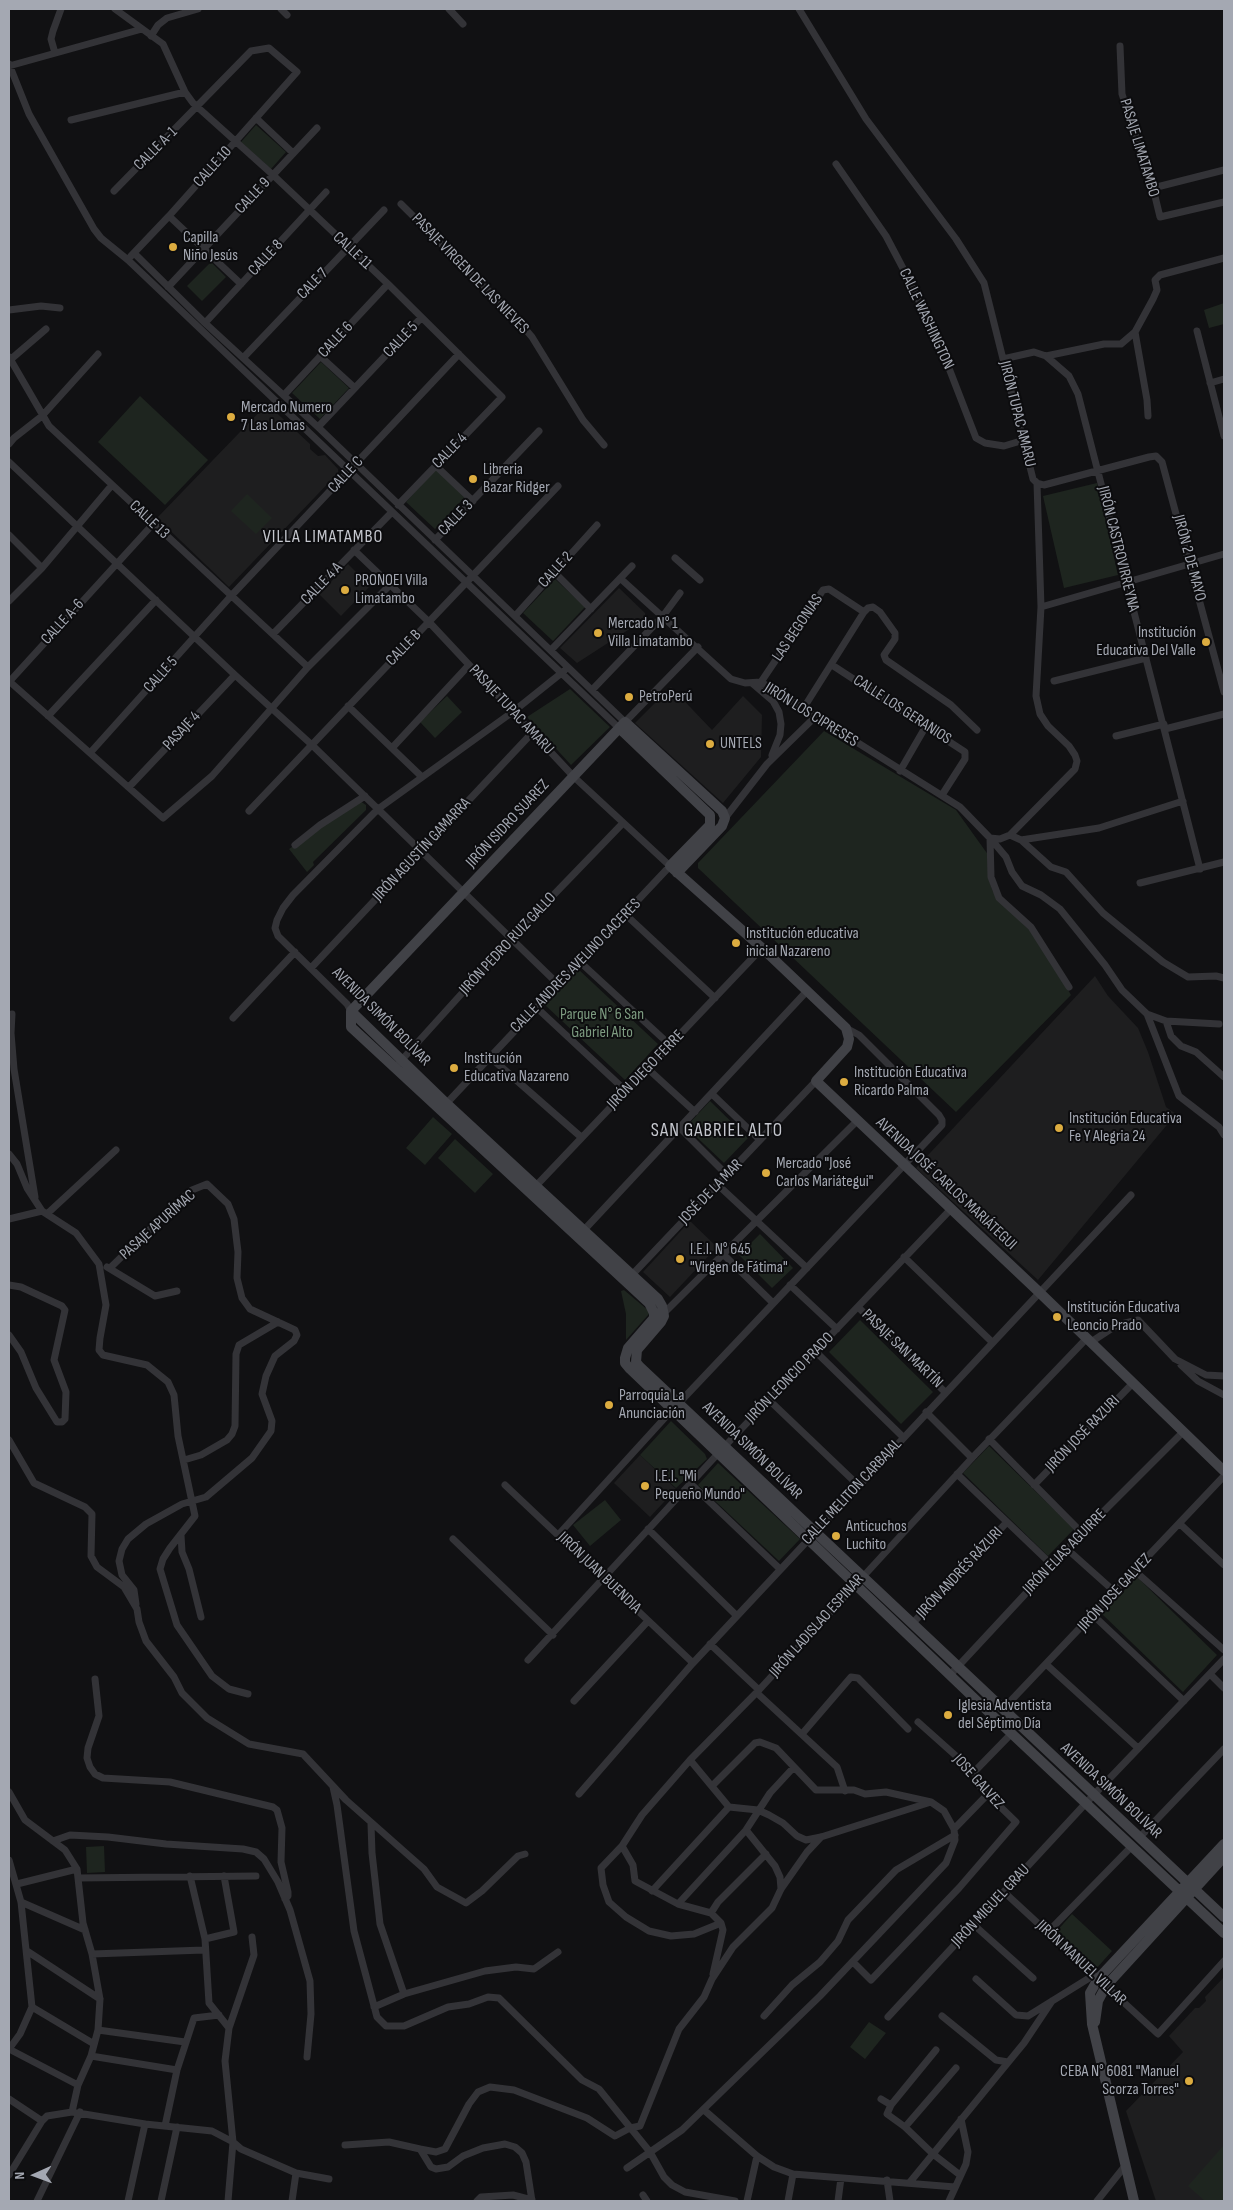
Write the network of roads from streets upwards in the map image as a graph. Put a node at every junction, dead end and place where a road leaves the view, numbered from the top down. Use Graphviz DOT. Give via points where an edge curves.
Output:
graph roads {
  1 [pos="61,9"];
  2 [pos="115,9"];
  3 [pos="198,9"];
  4 [pos="281,9"];
  5 [pos="449,9"];
  6 [pos="799,9"];
  7 [pos="181,11"];
  8 [pos="286,15"];
  9 [pos="462,24"];
  10 [pos="142,29"];
  11 [pos="151,36"];
  12 [pos="1120,46"];
  13 [pos="55,53"];
  14 [pos="9,65"];
  15 [pos="297,72"];
  16 [pos="185,92"];
  17 [pos="198,108"];
  18 [pos="256,118"];
  19 [pos="71,120"];
  20 [pos="317,128"];
  21 [pos="235,142"];
  22 [pos="293,153"];
  23 [pos="836,164"];
  24 [pos="1224,170"];
  25 [pos="273,175"];
  26 [pos="1153,188"];
  27 [pos="114,191"];
  28 [pos="326,192"];
  29 [pos="1224,202"];
  30 [pos="401,204"];
  31 [pos="384,210"];
  32 [pos="309,211"];
  33 [pos="169,216"];
  34 [pos="204,248"];
  35 [pos="348,248"];
  36 [pos="134,253"];
  37 [pos="1224,258"];
  38 [pos="128,260"];
  39 [pos="241,284"];
  40 [pos="388,284"];
  41 [pos="168,287"];
  42 [pos="60,308"];
  43 [pos="9,310"];
  44 [pos="421,318"];
  45 [pos="205,323"];
  46 [pos="46,329"];
  47 [pos="1197,331"];
  48 [pos="1135,332"];
  49 [pos="98,354"];
  50 [pos="458,354"];
  51 [pos="320,356"];
  52 [pos="1046,356"];
  53 [pos="9,358"];
  54 [pos="243,358"];
  55 [pos="1003,359"];
  56 [pos="1224,379"];
  57 [pos="1210,383"];
  58 [pos="355,388"];
  59 [pos="284,395"];
  60 [pos="502,397"];
  61 [pos="42,416"];
  62 [pos="1148,416"];
  63 [pos="318,427"];
  64 [pos="539,431"];
  65 [pos="1224,436"];
  66 [pos="1024,440"];
  67 [pos="9,444"];
  68 [pos="604,445"];
  69 [pos="9,462"];
  70 [pos="356,464"];
  71 [pos="436,466"];
  72 [pos="1098,470"];
  73 [pos="350,472"];
  74 [pos="1037,483"];
  75 [pos="112,485"];
  76 [pos="558,486"];
  77 [pos="473,501"];
  78 [pos="398,504"];
  79 [pos="392,512"];
  80 [pos="153,524"];
  81 [pos="597,525"];
  82 [pos="78,526"];
  83 [pos="9,535"];
  84 [pos="435,540"];
  85 [pos="354,550"];
  86 [pos="1224,554"];
  87 [pos="675,558"];
  88 [pos="117,562"];
  89 [pos="1191,563"];
  90 [pos="632,566"];
  91 [pos="42,568"];
  92 [pos="554,572"];
  93 [pos="473,576"];
  94 [pos="621,579"];
  95 [pos="700,580"];
  96 [pos="467,582"];
  97 [pos="1127,582"];
  98 [pos="390,585"];
  99 [pos="680,593"];
  100 [pos="231,596"];
  101 [pos="156,600"];
  102 [pos="9,601"];
  103 [pos="1042,608"];
  104 [pos="591,609"];
  105 [pos="864,612"];
  106 [pos="515,616"];
  107 [pos="663,616"];
  108 [pos="429,622"];
  109 [pos="272,634"];
  110 [pos="195,637"];
  111 [pos="698,647"];
  112 [pos="551,650"];
  113 [pos="1146,658"];
  114 [pos="469,665"];
  115 [pos="832,665"];
  116 [pos="308,667"];
  117 [pos="568,667"];
  118 [pos="562,674"];
  119 [pos="235,675"];
  120 [pos="9,681"];
  121 [pos="1054,681"];
  122 [pos="752,682"];
  123 [pos="762,682"];
  124 [pos="592,690"];
  125 [pos="1224,692"];
  126 [pos="348,706"];
  127 [pos="272,708"];
  128 [pos="803,709"];
  129 [pos="514,711"];
  130 [pos="1224,714"];
  131 [pos="48,716"];
  132 [pos="815,717"];
  133 [pos="622,725"];
  134 [pos="926,726"];
  135 [pos="1165,726"];
  136 [pos="978,730"];
  137 [pos="532,733"];
  138 [pos="1116,736"];
  139 [pos="312,745"];
  140 [pos="392,748"];
  141 [pos="90,753"];
  142 [pos="767,764"];
  143 [pos="900,771"];
  144 [pos="422,777"];
  145 [pos="574,777"];
  146 [pos="128,788"];
  147 [pos="942,795"];
  148 [pos="365,796"];
  149 [pos="1182,801"];
  150 [pos="378,809"];
  151 [pos="249,811"];
  152 [pos="725,818"];
  153 [pos="623,823"];
  154 [pos="1010,835"];
  155 [pos="990,838"];
  156 [pos="1020,840"];
  157 [pos="295,845"];
  158 [pos="421,852"];
  159 [pos="1224,862"];
  160 [pos="1200,869"];
  161 [pos="674,870"];
  162 [pos="1140,883"];
  163 [pos="464,893"];
  164 [pos="626,915"];
  165 [pos="511,939"];
  166 [pos="762,948"];
  167 [pos="295,952"];
  168 [pos="580,962"];
  169 [pos="311,968"];
  170 [pos="1224,978"];
  171 [pos="559,985"];
  172 [pos="1069,987"];
  173 [pos="807,991"];
  174 [pos="715,998"];
  175 [pos="537,1008"];
  176 [pos="351,1011"];
  177 [pos="12,1014"];
  178 [pos="1147,1014"];
  179 [pos="233,1018"];
  180 [pos="1166,1021"];
  181 [pos="1219,1024"];
  182 [pos="846,1028"];
  183 [pos="670,1045"];
  184 [pos="490,1057"];
  185 [pos="398,1064"];
  186 [pos="648,1068"];
  187 [pos="1224,1077"];
  188 [pos="816,1081"];
  189 [pos="626,1091"];
  190 [pos="712,1094"];
  191 [pos="444,1106"];
  192 [pos="695,1112"];
  193 [pos="858,1120"];
  194 [pos="680,1128"];
  195 [pos="1224,1135"];
  196 [pos="581,1138"];
  197 [pos="760,1140"];
  198 [pos="116,1150"];
  199 [pos="9,1154"];
  200 [pos="906,1165"];
  201 [pos="727,1175"];
  202 [pos="718,1185"];
  203 [pos="533,1189"];
  204 [pos="1131,1195"];
  205 [pos="36,1202"];
  206 [pos="952,1209"];
  207 [pos="45,1212"];
  208 [pos="9,1219"];
  209 [pos="759,1221"];
  210 [pos="584,1230"];
  211 [pos="724,1256"];
  212 [pos="904,1257"];
  213 [pos="99,1264"];
  214 [pos="110,1268"];
  215 [pos="807,1268"];
  216 [pos="629,1278"];
  217 [pos="9,1284"];
  218 [pos="790,1285"];
  219 [pos="177,1291"];
  220 [pos="1039,1292"];
  221 [pos="773,1303"];
  222 [pos="858,1307"];
  223 [pos="659,1317"];
  224 [pos="278,1322"];
  225 [pos="837,1329"];
  226 [pos="9,1335"];
  227 [pos="1089,1340"];
  228 [pos="992,1342"];
  229 [pos="816,1352"];
  230 [pos="1175,1359"];
  231 [pos="1224,1376"];
  232 [pos="1133,1383"];
  233 [pos="945,1392"];
  234 [pos="1224,1395"];
  235 [pos="769,1400"];
  236 [pos="676,1406"];
  237 [pos="926,1412"];
  238 [pos="1183,1432"];
  239 [pos="903,1437"];
  240 [pos="989,1439"];
  241 [pos="9,1440"];
  242 [pos="722,1449"];
  243 [pos="972,1458"];
  244 [pos="184,1460"];
  245 [pos="1224,1472"];
  246 [pos="957,1474"];
  247 [pos="1224,1476"];
  248 [pos="690,1483"];
  249 [pos="504,1485"];
  250 [pos="858,1485"];
  251 [pos="1034,1485"];
  252 [pos="192,1501"];
  253 [pos="1007,1522"];
  254 [pos="1180,1524"];
  255 [pos="648,1529"];
  256 [pos="1082,1533"];
  257 [pos="559,1534"];
  258 [pos="181,1535"];
  259 [pos="811,1536"];
  260 [pos="453,1539"];
  261 [pos="1067,1549"];
  262 [pos="1052,1565"];
  263 [pos="1224,1565"];
  264 [pos="780,1569"];
  265 [pos="1135,1571"];
  266 [pos="603,1578"];
  267 [pos="859,1580"];
  268 [pos="1115,1592"];
  269 [pos="137,1609"];
  270 [pos="737,1616"];
  271 [pos="1094,1616"];
  272 [pos="201,1618"];
  273 [pos="648,1620"];
  274 [pos="912,1624"];
  275 [pos="553,1635"];
  276 [pos="710,1644"];
  277 [pos="1224,1650"];
  278 [pos="1224,1659"];
  279 [pos="528,1660"];
  280 [pos="693,1663"];
  281 [pos="1047,1664"];
  282 [pos="958,1667"];
  283 [pos="1210,1674"];
  284 [pos="950,1675"];
  285 [pos="95,1679"];
  286 [pos="1224,1688"];
  287 [pos="758,1692"];
  288 [pos="248,1694"];
  289 [pos="574,1701"];
  290 [pos="1184,1701"];
  291 [pos="1003,1709"];
  292 [pos="918,1722"];
  293 [pos="908,1729"];
  294 [pos="1012,1733"];
  295 [pos="802,1734"];
  296 [pos="1138,1748"];
  297 [pos="1224,1749"];
  298 [pos="690,1760"];
  299 [pos="794,1767"];
  300 [pos="974,1772"];
  301 [pos="332,1784"];
  302 [pos="712,1786"];
  303 [pos="845,1791"];
  304 [pos="9,1792"];
  305 [pos="579,1794"];
  306 [pos="987,1795"];
  307 [pos="1090,1799"];
  308 [pos="931,1802"];
  309 [pos="729,1807"];
  310 [pos="758,1810"];
  311 [pos="371,1824"];
  312 [pos="746,1830"];
  313 [pos="955,1832"];
  314 [pos="821,1837"];
  315 [pos="54,1841"];
  316 [pos="1136,1842"];
  317 [pos="1224,1844"];
  318 [pos="622,1846"];
  319 [pos="525,1854"];
  320 [pos="766,1854"];
  321 [pos="1224,1857"];
  322 [pos="9,1860"];
  323 [pos="77,1869"];
  324 [pos="190,1876"];
  325 [pos="224,1876"];
  326 [pos="256,1876"];
  327 [pos="78,1878"];
  328 [pos="17,1884"];
  329 [pos="782,1889"];
  330 [pos="1187,1890"];
  331 [pos="652,1891"];
  332 [pos="1004,1892"];
  333 [pos="285,1899"];
  334 [pos="21,1902"];
  335 [pos="678,1904"];
  336 [pos="710,1913"];
  337 [pos="1224,1917"];
  338 [pos="721,1923"];
  339 [pos="974,1925"];
  340 [pos="85,1930"];
  341 [pos="1047,1933"];
  342 [pos="1224,1933"];
  343 [pos="252,1937"];
  344 [pos="204,1939"];
  345 [pos="204,1950"];
  346 [pos="26,1952"];
  347 [pos="558,1952"];
  348 [pos="92,1954"];
  349 [pos="1224,1961"];
  350 [pos="853,1962"];
  351 [pos="976,1978"];
  352 [pos="1033,1978"];
  353 [pos="712,1979"];
  354 [pos="1099,1980"];
  355 [pos="404,1994"];
  356 [pos="100,1999"];
  357 [pos="1052,2001"];
  358 [pos="32,2007"];
  359 [pos="374,2007"];
  360 [pos="219,2015"];
  361 [pos="764,2016"];
  362 [pos="942,2016"];
  363 [pos="888,2017"];
  364 [pos="230,2028"];
  365 [pos="98,2030"];
  366 [pos="185,2042"];
  367 [pos="94,2044"];
  368 [pos="9,2049"];
  369 [pos="936,2050"];
  370 [pos="91,2056"];
  371 [pos="307,2057"];
  372 [pos="1008,2062"];
  373 [pos="956,2068"];
  374 [pos="177,2070"];
  375 [pos="78,2084"];
  376 [pos="9,2099"];
  377 [pos="880,2099"];
  378 [pos="891,2105"];
  379 [pos="704,2110"];
  380 [pos="76,2112"];
  381 [pos="961,2119"];
  382 [pos="42,2121"];
  383 [pos="144,2124"];
  384 [pos="166,2126"];
  385 [pos="176,2127"];
  386 [pos="905,2127"];
  387 [pos="630,2128"];
  388 [pos="233,2142"];
  389 [pos="345,2145"];
  390 [pos="420,2149"];
  391 [pos="650,2152"];
  392 [pos="933,2154"];
  393 [pos="757,2156"];
  394 [pos="1125,2166"];
  395 [pos="627,2168"];
  396 [pos="296,2173"];
  397 [pos="793,2174"];
  398 [pos="9,2175"];
  399 [pos="960,2175"];
  400 [pos="842,2178"];
  401 [pos="329,2179"];
  402 [pos="887,2180"];
  403 [pos="910,2182"];
  404 [pos="955,2187"];
  405 [pos="513,2198"];
  406 [pos="532,2200"];
  407 [pos="37,2201"];
  408 [pos="128,2201"];
  409 [pos="161,2201"];
  410 [pos="228,2201"];
  411 [pos="292,2201"];
  412 [pos="477,2201"];
  413 [pos="735,2201"];
  414 [pos="747,2201"];
  415 [pos="788,2201"];
  416 [pos="838,2201"];
  417 [pos="890,2201"];
  418 [pos="949,2201"];
  419 [pos="1097,2201"];
  420 [pos="1134,2201"];
  1 -- 13 [label="street" via="52,31"];
  2 -- 10 [label="street"];
  3 -- 7 [label="street"];
  4 -- 8 [label="street"];
  5 -- 9 [label="street"];
  6 -- 55 [label="street, JIRÓN TUPAC AMARU" via="866,119 956,239 984,283"];
  7 -- 11 [label="street" via="158,25"];
  10 -- 11 [label="street"];
  10 -- 13 [label="street"];
  11 -- 16 [label="street" via="163,44"];
  12 -- 26 [label="street, PASAJE LIMATAMBO" via="1122,94"];
  13 -- 14 [label="street"];
  14 -- 38 [label="street" via="29,114 94,229"];
  15 -- 17 [label="street, CALLE A-1" via="269,48 251,52"];
  15 -- 18 [label="street, CALLE 10"];
  16 -- 17 [label="street"];
  16 -- 19 [label="street"];
  17 -- 21 [label="street, CALLE 11"];
  17 -- 27 [label="street, CALLE A-1"];
  18 -- 21 [label="street, CALLE 10"];
  18 -- 22 [label="street"];
  20 -- 22 [label="street, CALLE 9"];
  21 -- 25 [label="street, CALLE 11"];
  21 -- 33 [label="street, CALLE 10"];
  22 -- 25 [label="street, CALLE 9"];
  23 -- 66 [label="street, CALLE WASHINGTON" via="886,236 903,268 940,345 976,438 1004,446"];
  24 -- 26 [label="street"];
  25 -- 32 [label="street, CALLE 11"];
  25 -- 34 [label="street, CALLE 9"];
  26 -- 29 [label="street, PASAJE LIMATAMBO" via="1159,214 1163,218"];
  28 -- 32 [label="street, CALLE 8"];
  30 -- 68 [label="street, PASAJE VIRGEN DE LAS NIEVES" via="532,337 582,420"];
  31 -- 35 [label="street, CALE 7"];
  32 -- 35 [label="street, CALLE 11"];
  32 -- 39 [label="street, CALLE 8"];
  33 -- 34 [label="street"];
  33 -- 36 [label="street, CALLE 10"];
  34 -- 39 [label="street"];
  34 -- 41 [label="street, CALLE 9"];
  35 -- 40 [label="street, CALLE 11"];
  35 -- 54 [label="street, CALE 7"];
  36 -- 38 [label="street, CALLE 10"];
  36 -- 41 [label="street"];
  37 -- 48 [label="street" via="1160,275 1155,280 1157,290"];
  38 -- 73 [label="street"];
  39 -- 45 [label="street, CALLE 8"];
  40 -- 44 [label="street, CALLE 11"];
  40 -- 51 [label="street, CALLE 6"];
  41 -- 45 [label="street"];
  42 -- 43 [label="street" via="41,306"];
  44 -- 50 [label="street, CALLE 11"];
  44 -- 58 [label="street, CALLE 5"];
  45 -- 54 [label="street"];
  46 -- 53 [label="street"];
  47 -- 57 [label="street"];
  48 -- 52 [label="street" via="1121,344 1104,344"];
  48 -- 62 [label="street"];
  49 -- 61 [label="street"];
  50 -- 60 [label="street, CALLE 11"];
  50 -- 70 [label="street, CALLE C"];
  51 -- 58 [label="street"];
  51 -- 59 [label="street, CALLE 6"];
  52 -- 55 [label="street" via="1034,352"];
  52 -- 72 [label="street, JIRÓN CASTROVIRREYNA" via="1068,376 1078,394"];
  53 -- 61 [label="street, CALLE 13"];
  54 -- 59 [label="street"];
  55 -- 66 [label="street, JIRÓN TUPAC AMARU"];
  56 -- 57 [label="street"];
  57 -- 65 [label="street"];
  58 -- 63 [label="street, CALLE 5"];
  59 -- 63 [label="street"];
  60 -- 71 [label="street, CALLE 4"];
  61 -- 67 [label="street"];
  61 -- 75 [label="street, CALLE 13"];
  63 -- 70 [label="street"];
  64 -- 77 [label="street, CALLE 3"];
  66 -- 74 [label="street, JIRÓN TUPAC AMARU"];
  69 -- 82 [label="street"];
  70 -- 73 [label="street, CALLE C"];
  70 -- 78 [label="street"];
  71 -- 77 [label="street"];
  71 -- 78 [label="street, CALLE 4"];
  72 -- 74 [label="street" via="1044,485"];
  72 -- 89 [label="street, JIRÓN 2 DE MAYO" via="1156,456 1162,462"];
  72 -- 97 [label="street, JIRÓN CASTROVIRREYNA"];
  73 -- 79 [label="street"];
  73 -- 100 [label="street, CALLE C"];
  74 -- 103 [label="street, JIRÓN TUPAC AMARU"];
  75 -- 80 [label="street, CALLE 13"];
  75 -- 82 [label="street"];
  76 -- 93 [label="street, CALLE B"];
  77 -- 84 [label="street, CALLE 3"];
  78 -- 84 [label="street"];
  79 -- 85 [label="street, CALLE 4 A"];
  79 -- 96 [label="street"];
  80 -- 88 [label="street, CALLE A-6"];
  80 -- 100 [label="street, CALLE 13"];
  81 -- 92 [label="street, CALLE 2"];
  82 -- 88 [label="street"];
  82 -- 91 [label="street"];
  83 -- 91 [label="street"];
  84 -- 93 [label="street"];
  85 -- 98 [label="street, PASAJE TUPAC AMARU"];
  85 -- 109 [label="street, CALLE 4 A"];
  86 -- 89 [label="street"];
  87 -- 95 [label="street"];
  88 -- 101 [label="street"];
  88 -- 120 [label="street, CALLE A-6"];
  89 -- 97 [label="street"];
  89 -- 125 [label="street, JIRÓN 2 DE MAYO"];
  90 -- 94 [label="street"];
  91 -- 102 [label="street"];
  92 -- 104 [label="street"];
  92 -- 106 [label="street, CALLE 2"];
  93 -- 96 [label="street, CALLE B"];
  93 -- 106 [label="street"];
  94 -- 104 [label="street"];
  94 -- 107 [label="street, JIRÓN LOS CIPRESES"];
  96 -- 108 [label="street, CALLE B"];
  96 -- 118 [label="street"];
  97 -- 103 [label="street"];
  97 -- 113 [label="street, JIRÓN CASTROVIRREYNA"];
  98 -- 108 [label="street, PASAJE TUPAC AMARU"];
  98 -- 116 [label="street"];
  99 -- 107 [label="street"];
  100 -- 109 [label="street, CALLE 13"];
  100 -- 110 [label="street, CALLE 5"];
  101 -- 110 [label="street"];
  101 -- 131 [label="street"];
  103 -- 154 [label="street, JIRÓN TUPAC AMARU" via="1036,696 1040,714 1069,746 1077,761 1075,769"];
  104 -- 112 [label="street"];
  105 -- 115 [label="street"];
  105 -- 123 [label="street, LAS BEGONIAS" via="829,589 823,590"];
  105 -- 136 [label="street" via="873,607 895,633 884,655 886,660 951,705"];
  106 -- 112 [label="street"];
  107 -- 111 [label="street, JIRÓN LOS CIPRESES"];
  107 -- 124 [label="street"];
  108 -- 114 [label="street, PASAJE TUPAC AMARU"];
  108 -- 126 [label="street, CALLE B"];
  109 -- 116 [label="street, CALLE 13"];
  110 -- 119 [label="street"];
  110 -- 141 [label="street, CALLE 5"];
  111 -- 122 [label="street, JIRÓN LOS CIPRESES" via="731,679"];
  111 -- 133 [label="street, JIRÓN ISIDRO SUAREZ"];
  112 -- 117 [label="street"];
  113 -- 121 [label="street"];
  113 -- 135 [label="street, JIRÓN CASTROVIRREYNA"];
  114 -- 129 [label="street, PASAJE TUPAC AMARU"];
  114 -- 140 [label="street"];
  115 -- 128 [label="street"];
  115 -- 134 [label="street, CALLE LOS GERANIOS"];
  116 -- 127 [label="street"];
  117 -- 118 [label="street"];
  117 -- 124 [label="street"];
  118 -- 129 [label="street"];
  118 -- 133 [label="street"];
  119 -- 127 [label="street"];
  119 -- 146 [label="street, PASAJE 4"];
  120 -- 131 [label="street"];
  122 -- 123 [label="street, JIRÓN LOS CIPRESES"];
  122 -- 142 [label="street" via="773,702 780,718 780,735"];
  123 -- 128 [label="street, JIRÓN LOS CIPRESES"];
  124 -- 133 [label="street"];
  126 -- 139 [label="street, CALLE B"];
  126 -- 140 [label="street"];
  127 -- 139 [label="street"];
  127 -- 146 [label="street" via="212,776 163,818"];
  128 -- 132 [label="street, JIRÓN LOS CIPRESES"];
  129 -- 137 [label="street, PASAJE TUPAC AMARU"];
  129 -- 144 [label="street"];
  130 -- 135 [label="street"];
  131 -- 141 [label="street"];
  132 -- 142 [label="street"];
  132 -- 143 [label="street, JIRÓN LOS CIPRESES"];
  133 -- 145 [label="street, JIRÓN ISIDRO SUAREZ"];
  133 -- 152 [label="street" via="722,811"];
  133 -- 161 [label="street" via="710,815 710,824"];
  134 -- 143 [label="street"];
  134 -- 147 [label="street, CALLE LOS GERANIOS" via="965,752 965,759"];
  135 -- 138 [label="street"];
  135 -- 149 [label="street, JIRÓN CASTROVIRREYNA"];
  137 -- 145 [label="street, PASAJE TUPAC AMARU"];
  137 -- 158 [label="street, JIRÓN AGUSTÍN GAMARRA"];
  139 -- 148 [label="street"];
  139 -- 151 [label="street, CALLE B"];
  140 -- 144 [label="street"];
  141 -- 146 [label="street"];
  142 -- 152 [label="street"];
  143 -- 147 [label="street, JIRÓN LOS CIPRESES"];
  144 -- 150 [label="street"];
  145 -- 153 [label="street, PASAJE TUPAC AMARU"];
  145 -- 163 [label="street, JIRÓN ISIDRO SUAREZ"];
  147 -- 155 [label="street, JIRÓN LOS CIPRESES" via="960,807"];
  148 -- 150 [label="street"];
  148 -- 157 [label="street"];
  149 -- 156 [label="street" via="1099,828"];
  149 -- 160 [label="street, JIRÓN CASTROVIRREYNA"];
  150 -- 158 [label="street"];
  150 -- 167 [label="street, AVENIDA SIMÓN BOLÍVAR" via="293,896 277,920 278,936"];
  152 -- 161 [label="street" via="722,826"];
  153 -- 161 [label="street, PASAJE TUPAC AMARU"];
  153 -- 165 [label="street, JIRÓN PEDRO RUIZ GALLO"];
  154 -- 155 [label="street"];
  154 -- 156 [label="street"];
  155 -- 172 [label="street" via="991,877 999,898 1031,927"];
  155 -- 178 [label="street, JIRÓN LOS CIPRESES" via="1006,857 1022,886 1060,909 1122,990"];
  156 -- 170 [label="street" via="1051,868 1066,872 1103,913 1163,962 1188,977"];
  158 -- 163 [label="street"];
  158 -- 169 [label="street, JIRÓN AGUSTÍN GAMARRA"];
  159 -- 160 [label="street"];
  160 -- 162 [label="street"];
  161 -- 164 [label="street, CALLE ANDRES AVELINO CACERES"];
  161 -- 166 [label="street"];
  163 -- 165 [label="street"];
  163 -- 176 [label="street, JIRÓN ISIDRO SUAREZ"];
  164 -- 168 [label="street, CALLE ANDRES AVELINO CACERES"];
  164 -- 174 [label="street"];
  165 -- 171 [label="street"];
  165 -- 185 [label="street, JIRÓN PEDRO RUIZ GALLO"];
  166 -- 173 [label="street"];
  166 -- 174 [label="street, JIRÓN DIEGO FERRE"];
  167 -- 169 [label="street, AVENIDA SIMÓN BOLÍVAR"];
  167 -- 179 [label="street"];
  168 -- 171 [label="street, CALLE ANDRES AVELINO CACERES"];
  168 -- 183 [label="street"];
  169 -- 176 [label="street, AVENIDA SIMÓN BOLÍVAR"];
  171 -- 175 [label="street, CALLE ANDRES AVELINO CACERES"];
  173 -- 182 [label="street"];
  173 -- 190 [label="street"];
  174 -- 183 [label="street, JIRÓN DIEGO FERRE"];
  175 -- 184 [label="street, CALLE ANDRES AVELINO CACERES"];
  175 -- 189 [label="street"];
  176 -- 185 [label="street, AVENIDA SIMÓN BOLÍVAR"];
  176 -- 185 [label="street, AVENIDA SIMÓN BOLÍVAR" via="351,1027"];
  177 -- 205 [label="street" via="14,1069"];
  178 -- 180 [label="street"];
  178 -- 195 [label="street" via="1179,1096 1219,1127"];
  180 -- 181 [label="street"];
  180 -- 187 [label="street" via="1171,1036 1181,1046 1196,1052"];
  182 -- 188 [label="street" via="847,1047"];
  182 -- 200 [label="street" via="868,1043 942,1120 942,1125"];
  183 -- 186 [label="street, JIRÓN DIEGO FERRE"];
  184 -- 191 [label="street, CALLE ANDRES AVELINO CACERES"];
  184 -- 196 [label="street"];
  185 -- 191 [label="street, AVENIDA SIMÓN BOLÍVAR"];
  186 -- 189 [label="street, JIRÓN DIEGO FERRE"];
  186 -- 192 [label="street"];
  188 -- 193 [label="street, AVENIDA JOSÉ CARLOS MARIÁTEGUI"];
  188 -- 197 [label="street, JOSÉ DE LA MAR"];
  189 -- 196 [label="street, JIRÓN DIEGO FERRE"];
  190 -- 192 [label="street"];
  190 -- 197 [label="street"];
  191 -- 203 [label="street, AVENIDA SIMÓN BOLÍVAR"];
  192 -- 194 [label="street"];
  193 -- 200 [label="street, AVENIDA JOSÉ CARLOS MARIÁTEGUI"];
  193 -- 209 [label="street"];
  194 -- 201 [label="street"];
  194 -- 210 [label="street"];
  196 -- 203 [label="street, JIRÓN DIEGO FERRE"];
  197 -- 201 [label="street, JOSÉ DE LA MAR"];
  198 -- 207 [label="street"];
  199 -- 205 [label="street"];
  200 -- 206 [label="street, AVENIDA JOSÉ CARLOS MARIÁTEGUI"];
  200 -- 215 [label="street"];
  201 -- 202 [label="street, JOSÉ DE LA MAR"];
  202 -- 209 [label="street"];
  202 -- 216 [label="street, JOSÉ DE LA MAR"];
  203 -- 210 [label="street, AVENIDA SIMÓN BOLÍVAR"];
  203 -- 216 [label="street, AVENIDA SIMÓN BOLÍVAR"];
  204 -- 220 [label="street, CALLE MELITON CARBAJAL"];
  205 -- 207 [label="street"];
  206 -- 212 [label="street, JIRÓN LEONCIO PRADO"];
  206 -- 220 [label="street, AVENIDA JOSÉ CARLOS MARIÁTEGUI"];
  207 -- 208 [label="street"];
  207 -- 213 [label="street" via="76,1233"];
  209 -- 211 [label="street"];
  209 -- 215 [label="street"];
  210 -- 216 [label="street, AVENIDA SIMÓN BOLÍVAR"];
  211 -- 221 [label="street"];
  211 -- 223 [label="street"];
  212 -- 222 [label="street, JIRÓN LEONCIO PRADO"];
  212 -- 228 [label="street"];
  213 -- 214 [label="street"];
  213 -- 244 [label="street" via="106,1305 99,1350 103,1356 147,1365 168,1382 174,1395"];
  214 -- 219 [label="street" via="155,1296"];
  214 -- 224 [label="street, PASAJE APURÍMAC" via="181,1199 207,1184 228,1204 234,1219 237,1278 242,1298 250,1309"];
  215 -- 218 [label="street"];
  216 -- 223 [label="street, AVENIDA SIMÓN BOLÍVAR" via="658,1299 662,1306"];
  217 -- 226 [label="street" via="66,1310 55,1363 66,1392 65,1419 62,1422 57,1422 36,1388 21,1352"];
  218 -- 221 [label="street"];
  218 -- 225 [label="street"];
  220 -- 227 [label="street, AVENIDA JOSÉ CARLOS MARIÁTEGUI"];
  220 -- 228 [label="street, CALLE MELITON CARBAJAL"];
  221 -- 236 [label="street"];
  222 -- 225 [label="street, JIRÓN LEONCIO PRADO"];
  222 -- 233 [label="street, PASAJE SAN MARTÍN"];
  223 -- 236 [label="street, AVENIDA SIMÓN BOLÍVAR" via="661,1322 638,1350 636,1362"];
  224 -- 244 [label="street" via="239,1345 232,1434 201,1455"];
  224 -- 252 [label="street" via="295,1330 298,1335 275,1356 262,1388 272,1422 271,1431 252,1458 206,1497"];
  225 -- 229 [label="street, JIRÓN LEONCIO PRADO"];
  227 -- 230 [label="street, JIRÓN LADISLAO ESPINAR" via="1117,1325 1138,1320"];
  227 -- 232 [label="street, AVENIDA JOSÉ CARLOS MARIÁTEGUI"];
  227 -- 240 [label="street, JIRÓN LADISLAO ESPINAR"];
  228 -- 233 [label="street, CALLE MELITON CARBAJAL"];
  229 -- 235 [label="street, JIRÓN LEONCIO PRADO"];
  229 -- 239 [label="street"];
  230 -- 231 [label="street" via="1206,1375"];
  230 -- 234 [label="street" via="1198,1381"];
  232 -- 238 [label="street, AVENIDA JOSÉ CARLOS MARIÁTEGUI"];
  232 -- 251 [label="street, JIRÓN JOSÉ RAZURI"];
  233 -- 237 [label="street, CALLE MELITON CARBAJAL"];
  235 -- 242 [label="street, JIRÓN LEONCIO PRADO"];
  235 -- 250 [label="street"];
  236 -- 242 [label="street, AVENIDA SIMÓN BOLÍVAR"];
  236 -- 257 [label="street"];
  237 -- 239 [label="street, CALLE MELITON CARBAJAL"];
  237 -- 243 [label="street"];
  238 -- 245 [label="street, AVENIDA JOSÉ CARLOS MARIÁTEGUI"];
  238 -- 256 [label="street, JIRÓN ELIAS AGUIRRE"];
  239 -- 250 [label="street, CALLE MELITON CARBAJAL"];
  240 -- 243 [label="street, JIRÓN LADISLAO ESPINAR"];
  240 -- 251 [label="street"];
  241 -- 269 [label="street" via="34,1483 85,1507 92,1514 91,1556 97,1567 124,1587"];
  242 -- 248 [label="street, JIRÓN LEONCIO PRADO"];
  242 -- 259 [label="street, AVENIDA SIMÓN BOLÍVAR"];
  243 -- 246 [label="street, JIRÓN LADISLAO ESPINAR"];
  244 -- 252 [label="street"];
  246 -- 253 [label="street"];
  246 -- 267 [label="street, JIRÓN LADISLAO ESPINAR"];
  247 -- 254 [label="street, JIRÓN JOSE GALVEZ"];
  248 -- 255 [label="street, JIRÓN LEONCIO PRADO"];
  248 -- 264 [label="street"];
  249 -- 257 [label="street, JIRÓN JUAN BUENDIA"];
  250 -- 259 [label="street, CALLE MELITON CARBAJAL"];
  251 -- 256 [label="street"];
  252 -- 258 [label="street" via="195,1516"];
  252 -- 269 [label="street" via="146,1524 128,1539 122,1549 119,1561 122,1575 134,1590"];
  253 -- 262 [label="street"];
  253 -- 274 [label="street, JIRÓN ANDRÉS RÁZURI"];
  254 -- 263 [label="street"];
  254 -- 265 [label="street, JIRÓN JOSE GALVEZ"];
  255 -- 266 [label="street, JIRÓN LEONCIO PRADO"];
  255 -- 270 [label="street"];
  256 -- 261 [label="street, JIRÓN ELIAS AGUIRRE"];
  257 -- 266 [label="street, JIRÓN JUAN BUENDIA"];
  258 -- 272 [label="street" via="182,1552"];
  258 -- 288 [label="street" via="163,1559 160,1569 177,1625 217,1681 229,1689"];
  259 -- 264 [label="street, CALLE MELITON CARBAJAL"];
  259 -- 267 [label="street, AVENIDA SIMÓN BOLÍVAR"];
  260 -- 275 [label="street"];
  261 -- 262 [label="street, JIRÓN ELIAS AGUIRRE"];
  261 -- 268 [label="street"];
  262 -- 282 [label="street, JIRÓN ELIAS AGUIRRE"];
  264 -- 270 [label="street, CALLE MELITON CARBAJAL"];
  265 -- 268 [label="street, JIRÓN JOSE GALVEZ"];
  265 -- 277 [label="street"];
  266 -- 273 [label="street, JIRÓN JUAN BUENDIA"];
  266 -- 275 [label="street, JIRÓN LEONCIO PRADO"];
  267 -- 274 [label="street, AVENIDA SIMÓN BOLÍVAR"];
  267 -- 284 [label="street, AVENIDA SIMÓN BOLÍVAR"];
  267 -- 287 [label="street, JIRÓN LADISLAO ESPINAR"];
  268 -- 271 [label="street, JIRÓN JOSE GALVEZ"];
  269 -- 301 [label="street" via="146,1641 174,1677 182,1693 207,1718 249,1744 303,1754"];
  270 -- 276 [label="street, CALLE MELITON CARBAJAL"];
  271 -- 281 [label="street, JIRÓN JOSE GALVEZ"];
  271 -- 290 [label="street"];
  273 -- 280 [label="street, JIRÓN JUAN BUENDIA"];
  273 -- 289 [label="street"];
  274 -- 282 [label="street, AVENIDA SIMÓN BOLÍVAR"];
  275 -- 279 [label="street, JIRÓN LEONCIO PRADO"];
  276 -- 280 [label="street, CALLE MELITON CARBAJAL"];
  276 -- 287 [label="street"];
  278 -- 283 [label="street, JIRÓN MIGUEL GRAU"];
  280 -- 305 [label="street, CALLE MELITON CARBAJAL"];
  281 -- 291 [label="street, JIRÓN JOSE GALVEZ"];
  281 -- 296 [label="street"];
  282 -- 284 [label="street, JIRÓN ELIAS AGUIRRE"];
  282 -- 291 [label="street, AVENIDA SIMÓN BOLÍVAR"];
  283 -- 286 [label="street"];
  283 -- 290 [label="street, JIRÓN MIGUEL GRAU"];
  284 -- 294 [label="street, AVENIDA SIMÓN BOLÍVAR"];
  285 -- 333 [label="street" via="99,1716 87,1758 95,1774 103,1778 170,1782 272,1807 282,1828 281,1862 288,1892"];
  287 -- 295 [label="street"];
  287 -- 298 [label="street, JIRÓN LADISLAO ESPINAR"];
  290 -- 296 [label="street, JIRÓN MIGUEL GRAU"];
  291 -- 307 [label="street, AVENIDA SIMÓN BOLÍVAR"];
  292 -- 300 [label="street, JOSE GALVEZ"];
  293 -- 295 [label="street" via="858,1678 851,1677"];
  294 -- 300 [label="street"];
  294 -- 307 [label="street, AVENIDA SIMÓN BOLÍVAR"];
  295 -- 303 [label="street" via="837,1767"];
  296 -- 307 [label="street, JIRÓN MIGUEL GRAU"];
  297 -- 316 [label="street"];
  298 -- 302 [label="street"];
  298 -- 318 [label="street, JIRÓN LADISLAO ESPINAR" via="642,1815"];
  299 -- 302 [label="street" via="776,1748 755,1743"];
  299 -- 303 [label="street" via="816,1790"];
  299 -- 310 [label="street"];
  300 -- 306 [label="street, JOSE GALVEZ"];
  301 -- 311 [label="street"];
  301 -- 359 [label="street" via="354,1931"];
  302 -- 309 [label="street"];
  303 -- 308 [label="street" via="864,1794 886,1792"];
  304 -- 315 [label="street" via="25,1820"];
  306 -- 313 [label="street"];
  306 -- 350 [label="street, JOSE GALVEZ" via="1016,1822 872,1980"];
  307 -- 316 [label="street, AVENIDA SIMÓN BOLÍVAR"];
  307 -- 332 [label="street, JIRÓN MIGUEL GRAU"];
  308 -- 313 [label="street" via="944,1811"];
  308 -- 314 [label="street"];
  309 -- 310 [label="street"];
  309 -- 331 [label="street"];
  310 -- 312 [label="street"];
  310 -- 314 [label="street" via="806,1840"];
  311 -- 319 [label="street" via="424,1869 437,1888 466,1902 518,1856"];
  311 -- 355 [label="street" via="380,1924"];
  312 -- 320 [label="street"];
  312 -- 335 [label="street"];
  313 -- 350 [label="street" via="946,1863"];
  313 -- 361 [label="street" via="896,1870 848,1920 838,1941 820,1962 792,1985"];
  314 -- 329 [label="street" via="806,1852"];
  315 -- 323 [label="street" via="65,1850"];
  315 -- 333 [label="street" via="70,1835 108,1837 256,1852 264,1859"];
  316 -- 330 [label="street, AVENIDA SIMÓN BOLÍVAR"];
  316 -- 341 [label="street"];
  317 -- 330 [label="street"];
  318 -- 331 [label="street" via="633,1865 634,1879"];
  318 -- 338 [label="street, JIRÓN LADISLAO ESPINAR" via="601,1868 609,1902 626,1917 649,1931 671,1936 694,1934"];
  320 -- 329 [label="street" via="780,1877"];
  320 -- 336 [label="street"];
  321 -- 330 [label="street"];
  322 -- 328 [label="street"];
  323 -- 327 [label="street"];
  323 -- 328 [label="street"];
  324 -- 325 [label="street"];
  324 -- 327 [label="street"];
  324 -- 344 [label="street"];
  325 -- 326 [label="street"];
  325 -- 344 [label="street" via="234,1932"];
  327 -- 340 [label="street"];
  328 -- 334 [label="street"];
  329 -- 353 [label="street" via="772,1908 733,1947"];
  330 -- 337 [label="street, AVENIDA SIMÓN BOLÍVAR"];
  330 -- 342 [label="street, AVENIDA SIMÓN BOLÍVAR"];
  330 -- 354 [label="street"];
  331 -- 335 [label="street"];
  332 -- 339 [label="street, JIRÓN MIGUEL GRAU"];
  332 -- 341 [label="street, JIRÓN MANUEL VILLAR"];
  333 -- 371 [label="street" via="310,1981"];
  334 -- 340 [label="street"];
  334 -- 346 [label="street"];
  335 -- 336 [label="street"];
  336 -- 338 [label="street"];
  338 -- 353 [label="street" via="723,1930"];
  339 -- 352 [label="street"];
  339 -- 363 [label="street, JIRÓN MIGUEL GRAU"];
  340 -- 348 [label="street"];
  341 -- 354 [label="street, JIRÓN MANUEL VILLAR"];
  343 -- 364 [label="street" via="254,1954"];
  344 -- 345 [label="street"];
  345 -- 348 [label="street"];
  345 -- 360 [label="street" via="209,2003"];
  346 -- 356 [label="street"];
  346 -- 358 [label="street"];
  347 -- 355 [label="street" via="534,1969 516,1967 485,1971"];
  348 -- 356 [label="street"];
  349 -- 354 [label="street, JIRÓN MANUEL VILLAR" via="1158,2034"];
  350 -- 379 [label="street"];
  351 -- 357 [label="street" via="1016,2015 1028,2016"];
  353 -- 387 [label="street" via="704,1997 679,2029 640,2126"];
  354 -- 357 [label="street"];
  354 -- 394 [label="street" via="1095,2038"];
  355 -- 359 [label="street"];
  356 -- 365 [label="street"];
  357 -- 372 [label="street"];
  358 -- 367 [label="street"];
  358 -- 368 [label="street"];
  359 -- 387 [label="street" via="377,2017 386,2026 404,2026 448,2007 500,1998 582,2080 599,2089"];
  360 -- 364 [label="street"];
  360 -- 366 [label="street" via="194,2018"];
  362 -- 372 [label="street" via="996,2060"];
  364 -- 388 [label="street" via="224,2061"];
  365 -- 366 [label="street"];
  365 -- 367 [label="street"];
  366 -- 374 [label="street"];
  367 -- 370 [label="street"];
  368 -- 375 [label="street"];
  369 -- 378 [label="street"];
  370 -- 374 [label="street"];
  370 -- 375 [label="street"];
  372 -- 381 [label="street"];
  373 -- 386 [label="street"];
  374 -- 384 [label="street"];
  375 -- 380 [label="street"];
  376 -- 382 [label="street"];
  377 -- 378 [label="street"];
  378 -- 386 [label="street" via="887,2114"];
  379 -- 391 [label="street"];
  379 -- 393 [label="street"];
  380 -- 382 [label="street" via="47,2116"];
  380 -- 383 [label="street"];
  380 -- 407 [label="street"];
  381 -- 392 [label="street"];
  381 -- 399 [label="street" via="968,2146 966,2164"];
  382 -- 398 [label="street"];
  383 -- 384 [label="street"];
  383 -- 408 [label="street"];
  384 -- 385 [label="street"];
  385 -- 388 [label="street" via="212,2131"];
  385 -- 409 [label="street"];
  386 -- 392 [label="street"];
  387 -- 390 [label="street" via="614,2136 587,2118 514,2090 490,2087 478,2092 445,2149 436,2152"];
  387 -- 391 [label="street"];
  388 -- 396 [label="street" via="241,2149"];
  388 -- 410 [label="street"];
  389 -- 390 [label="street" via="389,2142"];
  390 -- 406 [label="street" via="431,2167 436,2168 448,2167 483,2148 496,2145 515,2147 526,2162"];
  391 -- 395 [label="street"];
  391 -- 413 [label="street" via="672,2185 685,2192"];
  392 -- 399 [label="street"];
  392 -- 403 [label="street"];
  393 -- 397 [label="street" via="774,2168"];
  393 -- 414 [label="street"];
  394 -- 419 [label="street"];
  394 -- 420 [label="street"];
  396 -- 401 [label="street"];
  396 -- 411 [label="street"];
  397 -- 400 [label="street"];
  397 -- 415 [label="street"];
  399 -- 404 [label="street"];
  400 -- 402 [label="street"];
  400 -- 416 [label="street"];
  402 -- 403 [label="street"];
  402 -- 417 [label="street"];
  403 -- 404 [label="street"];
  404 -- 418 [label="street"];
  405 -- 406 [label="street"];
  405 -- 412 [label="street" via="481,2197"];
}
